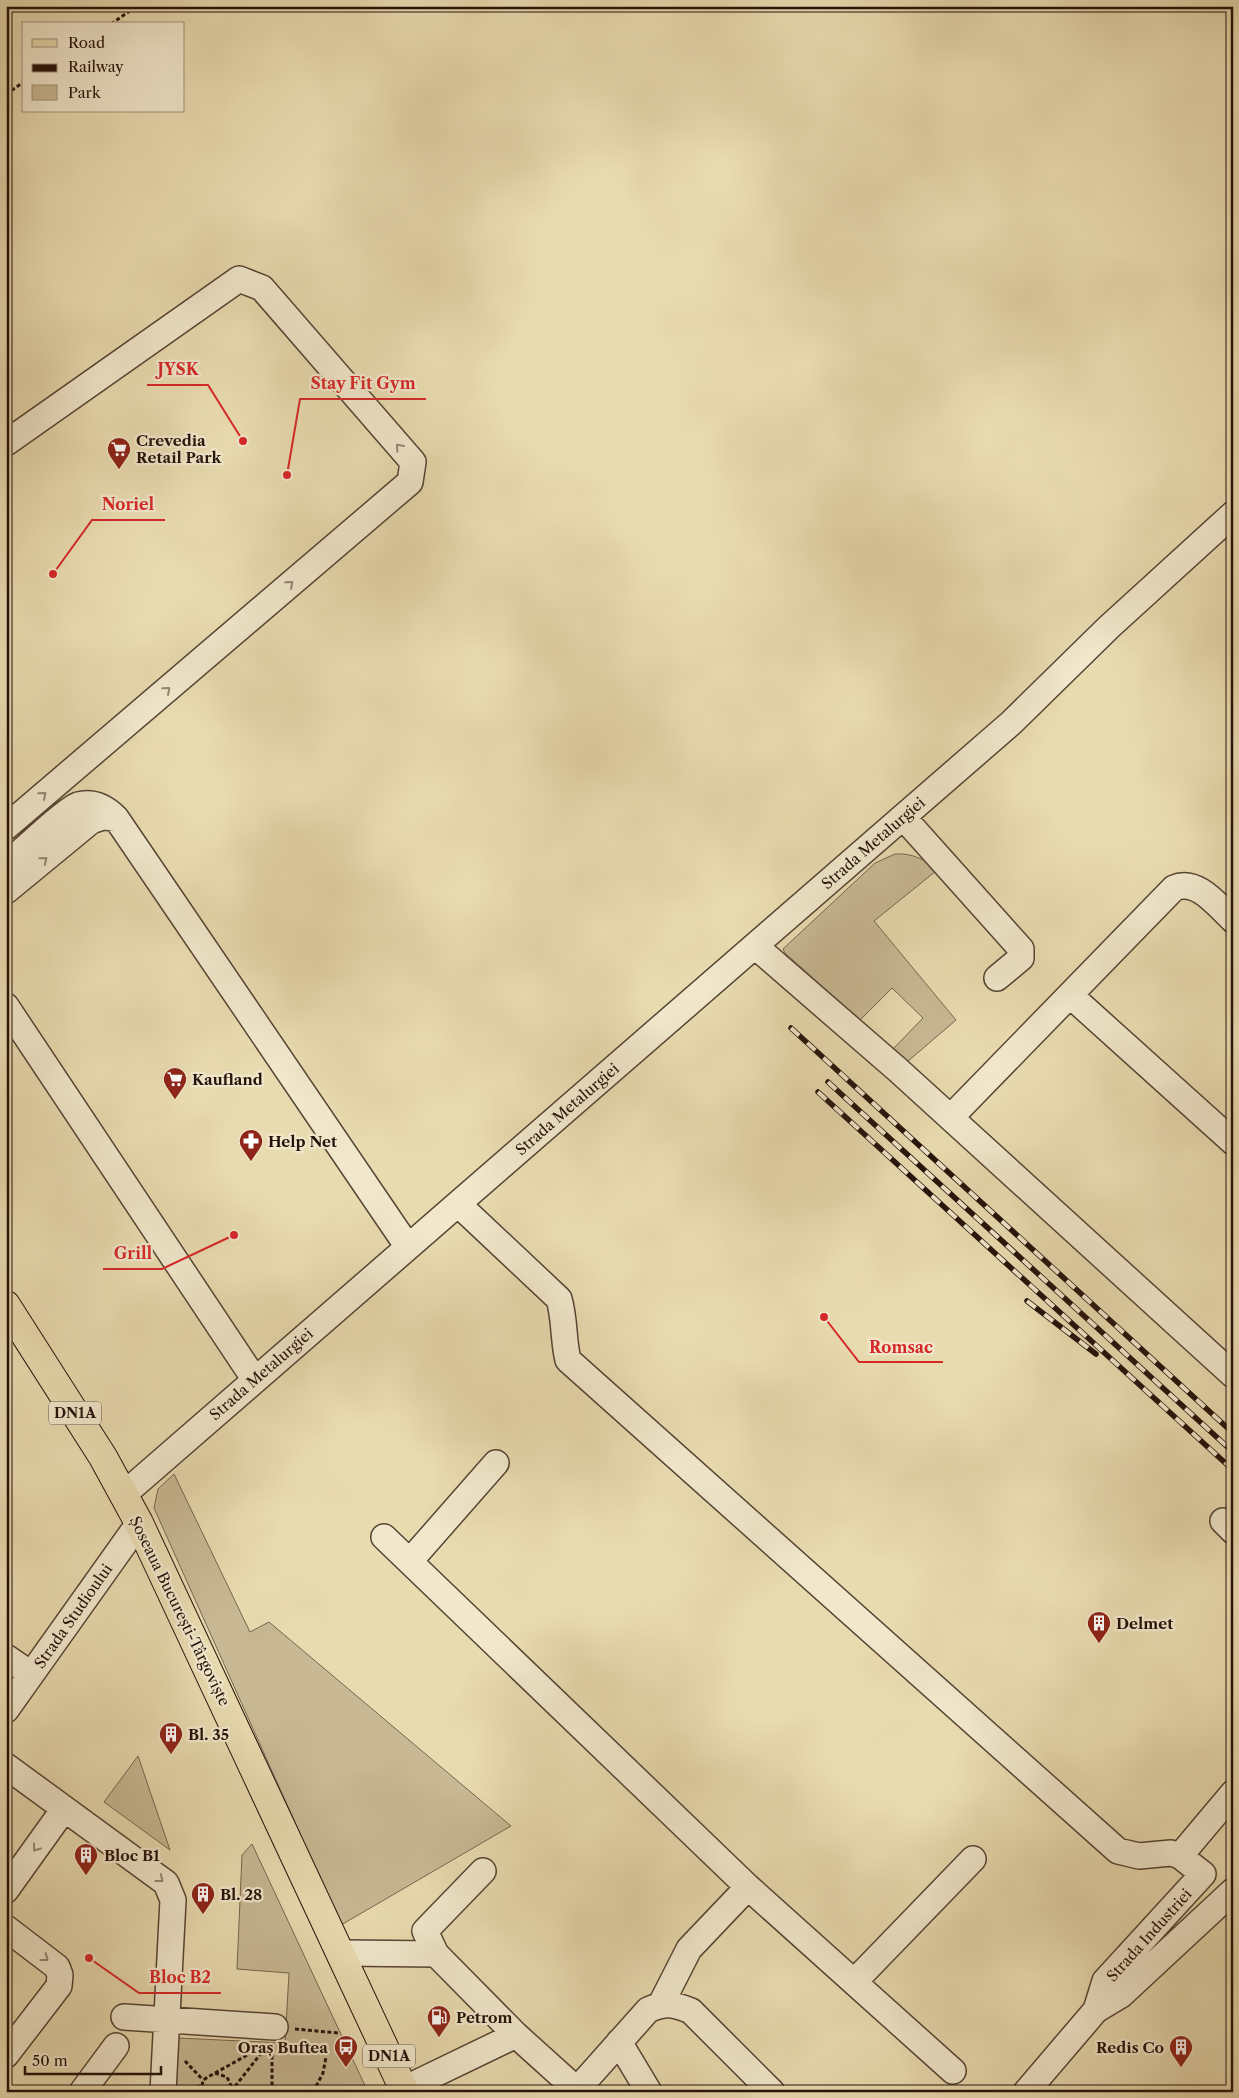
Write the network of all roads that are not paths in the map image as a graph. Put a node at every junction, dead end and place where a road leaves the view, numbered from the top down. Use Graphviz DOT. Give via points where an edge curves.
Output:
graph roads {
  1 [pos="6,443"];
  2 [pos="1233,514"];
  3 [pos="903,817"];
  4 [pos="116,818"];
  5 [pos="6,827"];
  6 [pos="6,865"];
  7 [pos="6,891"];
  8 [pos="1233,920"];
  9 [pos="755,946"];
  10 [pos="996,978"];
  11 [pos="1071,996"];
  12 [pos="6,1006"];
  13 [pos="951,1118"];
  14 [pos="1233,1142"];
  15 [pos="458,1204"];
  16 [pos="408,1247"];
  17 [pos="6,1305"];
  18 [pos="1233,1375"];
  19 [pos="255,1380"];
  20 [pos="496,1463"];
  21 [pos="123,1495"];
  22 [pos="139,1523"];
  23 [pos="384,1537"];
  24 [pos="410,1561"];
  25 [pos="6,1657"];
  26 [pos="31,1674"];
  27 [pos="9,1701"];
  28 [pos="6,1766"];
  29 [pos="1233,1793"];
  30 [pos="64,1809"];
  31 [pos="1180,1856"];
  32 [pos="974,1859"];
  33 [pos="483,1871"];
  34 [pos="748,1887"];
  35 [pos="6,1890"];
  36 [pos="1233,1891"];
  37 [pos="6,1928"];
  38 [pos="342,1953"];
  39 [pos="436,1954"];
  40 [pos="854,1982"];
  41 [pos="661,2004"];
  42 [pos="1096,2010"];
  43 [pos="124,2017"];
  44 [pos="166,2020"];
  45 [pos="276,2027"];
  46 [pos="516,2035"];
  47 [pos="619,2042"];
  48 [pos="116,2046"];
  49 [pos="6,2055"];
  50 [pos="954,2071"];
  51 [pos="405,2090"];
  52 [pos="576,2091"];
  53 [pos="82,2092"];
  54 [pos="163,2092"];
  55 [pos="649,2092"];
  56 [pos="772,2092"];
  57 [pos="1026,2092"];
  5 -- 1 [label="street, one-way" via="410,482 413,462 262,288 239,279"];
  2 -- 3 [label="street, Strada Metalurgiei" via="1109,627 1012,723"];
  3 -- 9 [label="street, Strada Metalurgiei"];
  3 -- 10 [label="street" via="1021,949 1021,958"];
  4 -- 6 [label="street" via="100,806 86,804 73,807"];
  7 -- 4 [label="street, one-way" via="91,821 103,817"];
  4 -- 16 [label="street"];
  8 -- 11 [label="street" via="1198,890 1182,884 1174,888"];
  9 -- 13 [label="street"];
  9 -- 15 [label="street, Strada Metalurgiei"];
  11 -- 13 [label="street"];
  11 -- 14 [label="street"];
  12 -- 19 [label="street"];
  13 -- 18 [label="street"];
  15 -- 16 [label="street, Strada Metalurgiei"];
  15 -- 31 [label="street" via="559,1299 568,1360 1118,1852 1139,1856 1171,1853"];
  16 -- 19 [label="street, Strada Metalurgiei"];
  17 -- 21 [label="main road, Șoseaua București-Târgoviște / DN1A" via="103,1457"];
  19 -- 21 [label="street, Strada Metalurgiei"];
  20 -- 24 [label="street"];
  21 -- 22 [label="main road, Șoseaua București-Târgoviște / DN1A"];
  22 -- 26 [label="street, Strada Studioului"];
  22 -- 38 [label="main road, Șoseaua București-Târgoviște / DN1A"];
  23 -- 24 [label="street"];
  24 -- 34 [label="street"];
  25 -- 26 [label="street"];
  26 -- 27 [label="street, Strada Studioului"];
  28 -- 30 [label="street"];
  29 -- 31 [label="street"];
  30 -- 35 [label="street, one-way"];
  30 -- 44 [label="street, one-way" via="166,1884 171,1892"];
  31 -- 42 [label="street, Strada Industriei" via="1203,1874 1106,1981"];
  32 -- 40 [label="street"];
  33 -- 39 [label="street" via="425,1930"];
  34 -- 40 [label="street"];
  34 -- 41 [label="street" via="689,1949"];
  36 -- 42 [label="street" via="1122,1995"];
  37 -- 49 [label="street, one-way" via="57,1966 60,1975 59,1986"];
  38 -- 39 [label="street"];
  38 -- 51 [label="main road, Șoseaua București-Târgoviște / DN1A"];
  39 -- 46 [label="street"];
  40 -- 50 [label="street"];
  41 -- 47 [label="street" via="648,2010"];
  41 -- 56 [label="street" via="677,2005 691,2011"];
  42 -- 57 [label="street, Strada Industriei"];
  43 -- 44 [label="street"];
  44 -- 45 [label="street"];
  44 -- 54 [label="street"];
  46 -- 51 [label="street"];
  46 -- 52 [label="street"];
  47 -- 52 [label="street"];
  47 -- 55 [label="street"];
  48 -- 53 [label="street"];
}
